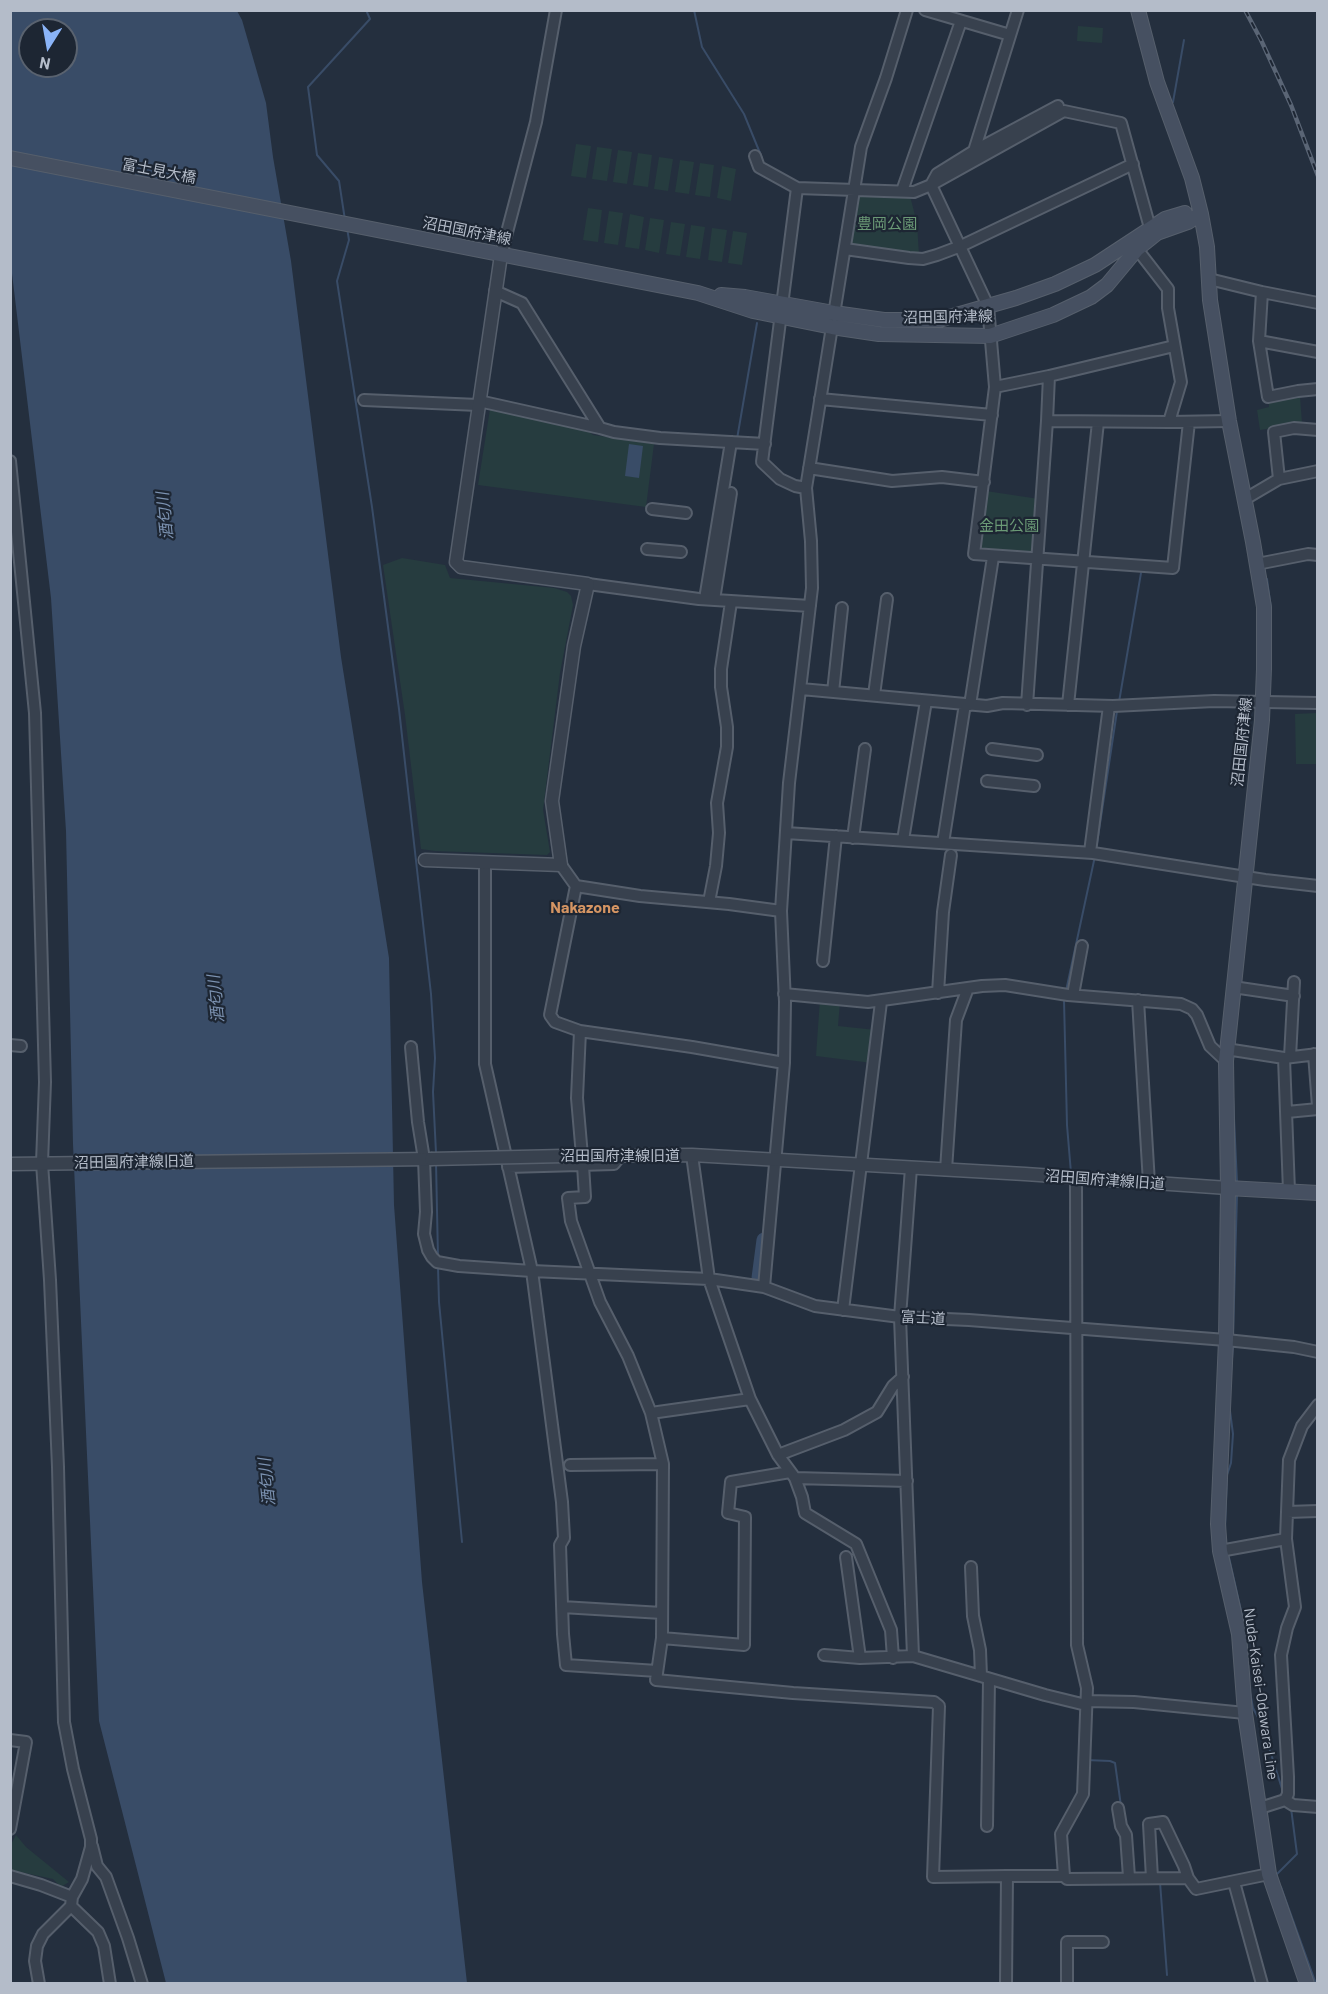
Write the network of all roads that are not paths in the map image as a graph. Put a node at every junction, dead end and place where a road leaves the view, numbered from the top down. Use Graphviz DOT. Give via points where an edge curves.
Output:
graph roads {
  1 [pos="556,10"];
  2 [pos="907,10"];
  3 [pos="925,10"];
  4 [pos="1018,10"];
  5 [pos="1138,10"];
  6 [pos="961,21"];
  7 [pos="1010,35"];
  8 [pos="1058,106"];
  9 [pos="974,150"];
  10 [pos="755,156"];
  11 [pos="10,158"];
  12 [pos="1133,164"];
  13 [pos="931,185"];
  14 [pos="796,188"];
  15 [pos="853,189"];
  16 [pos="902,191"];
  17 [pos="1201,214"];
  18 [pos="300,216"];
  19 [pos="1150,228"];
  20 [pos="961,246"];
  21 [pos="845,249"];
  22 [pos="1137,249"];
  23 [pos="501,255"];
  24 [pos="1209,279"];
  25 [pos="495,291"];
  26 [pos="1262,292"];
  27 [pos="698,293"];
  28 [pos="1317,303"];
  29 [pos="988,306"];
  30 [pos="782,310"];
  31 [pos="833,320"];
  32 [pos="990,336"];
  33 [pos="1259,341"];
  34 [pos="1174,346"];
  35 [pos="1317,352"];
  36 [pos="1049,376"];
  37 [pos="995,387"];
  38 [pos="1317,389"];
  39 [pos="820,399"];
  40 [pos="364,400"];
  41 [pos="479,403"];
  42 [pos="992,415"];
  43 [pos="1047,421"];
  44 [pos="1229,421"];
  45 [pos="1098,422"];
  46 [pos="1169,422"];
  47 [pos="1189,422"];
  48 [pos="600,428"];
  49 [pos="1317,430"];
  50 [pos="736,442"];
  51 [pos="765,444"];
  52 [pos="10,461"];
  53 [pos="809,468"];
  54 [pos="1317,471"];
  55 [pos="1279,479"];
  56 [pos="984,482"];
  57 [pos="806,488"];
  58 [pos="731,494"];
  59 [pos="1245,499"];
  60 [pos="652,509"];
  61 [pos="686,513"];
  62 [pos="647,549"];
  63 [pos="681,552"];
  64 [pos="1317,555"];
  65 [pos="993,557"];
  66 [pos="1038,559"];
  67 [pos="1084,562"];
  68 [pos="1257,564"];
  69 [pos="588,584"];
  70 [pos="711,597"];
  71 [pos="887,599"];
  72 [pos="731,602"];
  73 [pos="810,606"];
  74 [pos="842,608"];
  75 [pos="801,689"];
  76 [pos="833,692"];
  77 [pos="874,695"];
  78 [pos="926,701"];
  79 [pos="1263,703"];
  80 [pos="1317,703"];
  81 [pos="967,705"];
  82 [pos="1027,705"];
  83 [pos="1068,705"];
  84 [pos="1115,705"];
  85 [pos="865,749"];
  86 [pos="992,749"];
  87 [pos="1037,754"];
  88 [pos="987,782"];
  89 [pos="1034,786"];
  90 [pos="786,833"];
  91 [pos="836,836"];
  92 [pos="853,838"];
  93 [pos="903,840"];
  94 [pos="942,843"];
  95 [pos="1094,853"];
  96 [pos="951,855"];
  97 [pos="425,860"];
  98 [pos="484,862"];
  99 [pos="561,865"];
  100 [pos="1245,876"];
  101 [pos="576,886"];
  102 [pos="1317,886"];
  103 [pos="709,902"];
  104 [pos="781,911"];
  105 [pos="1082,946"];
  106 [pos="823,961"];
  107 [pos="1294,982"];
  108 [pos="1233,987"];
  109 [pos="968,988"];
  110 [pos="938,993"];
  111 [pos="784,994"];
  112 [pos="1068,994"];
  113 [pos="1294,996"];
  114 [pos="1138,1000"];
  115 [pos="881,1002"];
  116 [pos="580,1031"];
  117 [pos="411,1047"];
  118 [pos="1316,1054"];
  119 [pos="1226,1055"];
  120 [pos="1287,1057"];
  121 [pos="784,1063"];
  122 [pos="1317,1108"];
  123 [pos="1287,1112"];
  124 [pos="692,1155"];
  125 [pos="427,1159"];
  126 [pos="583,1160"];
  127 [pos="776,1161"];
  128 [pos="42,1163"];
  129 [pos="10,1164"];
  130 [pos="861,1166"];
  131 [pos="508,1167"];
  132 [pos="911,1168"];
  133 [pos="946,1170"];
  134 [pos="1071,1177"];
  135 [pos="1149,1183"];
  136 [pos="1228,1188"];
  137 [pos="1289,1191"];
  138 [pos="1317,1193"];
  139 [pos="532,1271"];
  140 [pos="592,1274"];
  141 [pos="709,1280"];
  142 [pos="764,1287"];
  143 [pos="843,1310"];
  144 [pos="900,1317"];
  145 [pos="1073,1328"];
  146 [pos="1231,1340"];
  147 [pos="1317,1352"];
  148 [pos="903,1377"];
  149 [pos="750,1399"];
  150 [pos="1317,1405"];
  151 [pos="651,1413"];
  152 [pos="778,1455"];
  153 [pos="663,1464"];
  154 [pos="570,1465"];
  155 [pos="792,1475"];
  156 [pos="907,1481"];
  157 [pos="1317,1510"];
  158 [pos="1287,1512"];
  159 [pos="1286,1539"];
  160 [pos="1224,1550"];
  161 [pos="846,1557"];
  162 [pos="971,1567"];
  163 [pos="562,1606"];
  164 [pos="662,1613"];
  165 [pos="662,1638"];
  166 [pos="824,1655"];
  167 [pos="913,1656"];
  168 [pos="860,1658"];
  169 [pos="893,1658"];
  170 [pos="657,1671"];
  171 [pos="985,1677"];
  172 [pos="1087,1703"];
  173 [pos="1245,1713"];
  174 [pos="10,1740"];
  175 [pos="1285,1800"];
  176 [pos="1317,1807"];
  177 [pos="1118,1808"];
  178 [pos="1260,1808"];
  179 [pos="987,1826"];
  180 [pos="10,1829"];
  181 [pos="91,1839"];
  182 [pos="1269,1874"];
  183 [pos="10,1876"];
  184 [pos="1007,1876"];
  185 [pos="1064,1876"];
  186 [pos="1129,1877"];
  187 [pos="1152,1878"];
  188 [pos="1188,1878"];
  189 [pos="1234,1882"];
  190 [pos="71,1902"];
  191 [pos="1103,1942"];
  192 [pos="39,1983"];
  193 [pos="110,1983"];
  194 [pos="142,1983"];
  195 [pos="1006,1983"];
  196 [pos="1067,1983"];
  197 [pos="1262,1983"];
  198 [pos="1307,1983"];
  1 -- 23 [label="street" via="536,122"];
  2 -- 15 [label="street" via="861,147"];
  3 -- 6 [label="street"];
  4 -- 7 [label="street"];
  5 -- 17 [label="main road" via="1157,82"];
  6 -- 7 [label="street"];
  6 -- 16 [label="street"];
  7 -- 9 [label="street"];
  8 -- 9 [label="street"];
  9 -- 13 [label="street" via="937,174"];
  10 -- 14 [label="street" via="759,167"];
  11 -- 18 [label="main road, 富士見大橋"];
  12 -- 13 [label="street" via="1121,123 1064,111"];
  12 -- 19 [label="street"];
  12 -- 20 [label="street"];
  13 -- 16 [label="street" via="914,192"];
  13 -- 20 [label="street"];
  14 -- 15 [label="street"];
  14 -- 30 [label="street"];
  15 -- 16 [label="street"];
  15 -- 21 [label="street"];
  17 -- 19 [label="main road, 沼田国府津線" via="1186,213"];
  17 -- 22 [label="main road, 沼田国府津線" via="1157,233"];
  17 -- 24 [label="main road, 沼田国府津線"];
  18 -- 23 [label="main road, 沼田国府津線"];
  19 -- 29 [label="main road, 沼田国府津線" via="1085,270"];
  20 -- 21 [label="street" via="923,259"];
  20 -- 29 [label="street"];
  21 -- 31 [label="street"];
  22 -- 32 [label="main road, 沼田国府津線" via="1107,285 1091,297 1053,315"];
  22 -- 34 [label="street" via="1168,289"];
  23 -- 25 [label="street"];
  23 -- 27 [label="main road, 沼田国府津線"];
  24 -- 26 [label="street"];
  24 -- 44 [label="main road, 沼田国府津線"];
  25 -- 41 [label="street"];
  25 -- 48 [label="street" via="522,303"];
  26 -- 28 [label="street"];
  26 -- 33 [label="street"];
  27 -- 30 [label="main road, 沼田国府津線" via="745,297"];
  27 -- 30 [label="main road, 沼田国府津線" via="752,316"];
  29 -- 31 [label="main road, 沼田国府津線" via="939,320"];
  29 -- 32 [label="street"];
  30 -- 31 [label="main road, 沼田国府津線"];
  30 -- 51 [label="street"];
  31 -- 32 [label="main road, 沼田国府津線" via="879,334"];
  31 -- 39 [label="street"];
  32 -- 37 [label="street"];
  33 -- 35 [label="street"];
  33 -- 38 [label="street" via="1268,397"];
  34 -- 36 [label="street"];
  34 -- 46 [label="street" via="1181,382"];
  36 -- 37 [label="street"];
  36 -- 43 [label="street"];
  37 -- 42 [label="street"];
  39 -- 42 [label="street"];
  39 -- 53 [label="street"];
  40 -- 41 [label="street"];
  41 -- 48 [label="street"];
  41 -- 69 [label="street" via="456,562 461,567"];
  42 -- 56 [label="street"];
  43 -- 45 [label="street"];
  43 -- 66 [label="street"];
  44 -- 47 [label="street"];
  44 -- 59 [label="main road, 沼田国府津線"];
  45 -- 46 [label="street"];
  45 -- 67 [label="street"];
  46 -- 47 [label="street"];
  47 -- 67 [label="street" via="1173,568"];
  48 -- 50 [label="street" via="660,438"];
  49 -- 55 [label="street" via="1294,428 1274,432"];
  50 -- 51 [label="street"];
  50 -- 70 [label="street"];
  51 -- 57 [label="street" via="762,462 780,479"];
  52 -- 128 [label="street" via="35,713 45,1082"];
  53 -- 56 [label="street" via="892,481 942,477"];
  53 -- 57 [label="street"];
  54 -- 55 [label="street"];
  55 -- 59 [label="street"];
  56 -- 65 [label="street" via="974,554"];
  57 -- 73 [label="street" via="811,541"];
  58 -- 70 [label="street"];
  59 -- 68 [label="main road, 沼田国府津線"];
  60 -- 61 [label="street"];
  62 -- 63 [label="street"];
  64 -- 68 [label="street"];
  65 -- 66 [label="street"];
  65 -- 81 [label="street"];
  66 -- 67 [label="street"];
  66 -- 82 [label="street"];
  67 -- 83 [label="street"];
  68 -- 79 [label="main road, 沼田国府津線" via="1265,620"];
  69 -- 70 [label="street"];
  69 -- 99 [label="street" via="574,646 552,801"];
  70 -- 72 [label="street"];
  71 -- 77 [label="street"];
  72 -- 73 [label="street" via="779,601"];
  72 -- 103 [label="street" via="721,669 727,747 717,802 716,866"];
  73 -- 75 [label="street"];
  74 -- 76 [label="street"];
  75 -- 76 [label="street"];
  75 -- 90 [label="street"];
  76 -- 77 [label="street"];
  77 -- 78 [label="street"];
  78 -- 81 [label="street"];
  78 -- 93 [label="street"];
  79 -- 80 [label="street"];
  79 -- 84 [label="street"];
  79 -- 100 [label="main road, 沼田国府津線"];
  81 -- 82 [label="street"];
  81 -- 94 [label="street"];
  82 -- 83 [label="street"];
  83 -- 84 [label="street"];
  84 -- 95 [label="street"];
  85 -- 92 [label="street"];
  86 -- 87 [label="street"];
  88 -- 89 [label="street"];
  90 -- 91 [label="street"];
  90 -- 104 [label="street"];
  91 -- 92 [label="street"];
  91 -- 106 [label="street"];
  92 -- 93 [label="street"];
  93 -- 94 [label="street"];
  94 -- 95 [label="street"];
  95 -- 100 [label="street"];
  96 -- 110 [label="street"];
  97 -- 98 [label="street"];
  98 -- 99 [label="street"];
  98 -- 131 [label="street" via="483,1044"];
  99 -- 101 [label="street"];
  100 -- 102 [label="street"];
  100 -- 108 [label="main road, 沼田国府津線"];
  101 -- 103 [label="street"];
  101 -- 116 [label="street" via="550,1015 555,1022"];
  103 -- 104 [label="street"];
  104 -- 111 [label="street"];
  105 -- 112 [label="street"];
  107 -- 113 [label="street"];
  108 -- 113 [label="street"];
  108 -- 119 [label="main road, 沼田国府津線"];
  109 -- 110 [label="street"];
  109 -- 112 [label="street" via="1005,986"];
  109 -- 133 [label="street" via="956,1020"];
  110 -- 115 [label="street"];
  111 -- 115 [label="street"];
  111 -- 121 [label="street"];
  112 -- 114 [label="street"];
  113 -- 120 [label="street"];
  114 -- 119 [label="street" via="1181,1004 1192,1009 1210,1046"];
  114 -- 135 [label="street"];
  115 -- 130 [label="street"];
  116 -- 121 [label="street"];
  116 -- 126 [label="street" via="577,1098"];
  117 -- 125 [label="street, 富士道" via="418,1122"];
  118 -- 120 [label="street"];
  118 -- 122 [label="street"];
  119 -- 120 [label="street"];
  119 -- 136 [label="main road, 沼田国府津線"];
  120 -- 123 [label="street"];
  121 -- 127 [label="street"];
  122 -- 123 [label="street"];
  123 -- 137 [label="street"];
  124 -- 126 [label="street, 沼田国府津線旧道" via="621,1155"];
  124 -- 127 [label="street, 沼田国府津線旧道"];
  124 -- 141 [label="street"];
  125 -- 126 [label="street, 沼田国府津線旧道, bridge" via="564,1156"];
  125 -- 128 [label="street, 沼田国府津線旧道"];
  125 -- 139 [label="street, 富士道" via="424,1234 432,1257 450,1265"];
  126 -- 131 [label="street"];
  126 -- 140 [label="street" via="585,1197 568,1198 571,1221"];
  127 -- 130 [label="street, 沼田国府津線旧道"];
  127 -- 142 [label="street"];
  128 -- 129 [label="street, 沼田国府津線旧道"];
  128 -- 181 [label="street" via="53,1338 64,1722"];
  130 -- 132 [label="street, 沼田国府津線旧道"];
  130 -- 143 [label="street"];
  131 -- 139 [label="street"];
  132 -- 133 [label="street, 沼田国府津線旧道"];
  132 -- 144 [label="street"];
  133 -- 134 [label="street, 沼田国府津線旧道"];
  134 -- 135 [label="street, 沼田国府津線旧道"];
  134 -- 145 [label="street"];
  135 -- 136 [label="street, 沼田国府津線旧道"];
  136 -- 137 [label="main road"];
  136 -- 146 [label="main road, Nuda-Kaisei-Odawara Line"];
  137 -- 138 [label="main road"];
  139 -- 140 [label="street, 富士道"];
  139 -- 163 [label="street" via="562,1502"];
  140 -- 141 [label="street, 富士道"];
  140 -- 151 [label="street" via="600,1302"];
  141 -- 142 [label="street, 富士道"];
  141 -- 149 [label="street"];
  142 -- 143 [label="street, 富士道" via="815,1306"];
  143 -- 144 [label="street, 富士道"];
  144 -- 145 [label="street, 富士道"];
  144 -- 148 [label="street"];
  145 -- 146 [label="street, 富士道"];
  145 -- 172 [label="street" via="1077,1645"];
  146 -- 147 [label="street, 富士道"];
  146 -- 160 [label="main road, Nuda-Kaisei-Odawara Line" via="1218,1524"];
  148 -- 152 [label="street" via="877,1412 844,1430"];
  148 -- 156 [label="street"];
  149 -- 151 [label="street"];
  149 -- 152 [label="street"];
  150 -- 158 [label="street" via="1302,1426 1289,1460"];
  151 -- 153 [label="street"];
  152 -- 155 [label="street"];
  153 -- 154 [label="street"];
  153 -- 164 [label="street"];
  155 -- 156 [label="street"];
  155 -- 165 [label="street" via="731,1482 728,1513 745,1517 744,1645"];
  155 -- 169 [label="street" via="805,1513 856,1544 891,1630"];
  156 -- 167 [label="street"];
  157 -- 158 [label="street"];
  158 -- 159 [label="street"];
  159 -- 160 [label="street"];
  159 -- 175 [label="street" via="1295,1607 1281,1655 1288,1777"];
  160 -- 173 [label="main road, Nuda-Kaisei-Odawara Line" via="1239,1634"];
  161 -- 168 [label="street"];
  162 -- 171 [label="street" via="973,1616"];
  163 -- 164 [label="street"];
  163 -- 170 [label="street" via="566,1665"];
  164 -- 165 [label="street"];
  165 -- 170 [label="street"];
  166 -- 168 [label="street"];
  167 -- 169 [label="street"];
  167 -- 171 [label="street"];
  168 -- 169 [label="street"];
  170 -- 184 [label="street" via="656,1680 934,1702 939,1706 933,1877"];
  171 -- 172 [label="street"];
  171 -- 179 [label="street"];
  172 -- 173 [label="street" via="1134,1702"];
  172 -- 185 [label="street" via="1083,1794 1061,1834"];
  173 -- 178 [label="main road, Nuda-Kaisei-Odawara Line"];
  174 -- 180 [label="street" via="26,1742"];
  175 -- 176 [label="street" via="1293,1805"];
  175 -- 178 [label="street"];
  177 -- 186 [label="street" via="1126,1835"];
  178 -- 182 [label="main road, Nuda-Kaisei-Odawara Line"];
  181 -- 190 [label="street" via="82,1879"];
  181 -- 194 [label="street" via="97,1866 106,1877"];
  182 -- 189 [label="street"];
  182 -- 198 [label="main road, Nuda-Kaisei-Odawara Line"];
  183 -- 190 [label="street" via="41,1884"];
  184 -- 185 [label="street"];
  184 -- 195 [label="street"];
  185 -- 186 [label="street"];
  186 -- 187 [label="street"];
  187 -- 188 [label="street"];
  187 -- 188 [label="street" via="1149,1824 1163,1822"];
  188 -- 189 [label="street" via="1196,1889"];
  189 -- 197 [label="street"];
  190 -- 192 [label="street" via="37,1946"];
  190 -- 193 [label="street" via="98,1932"];
  191 -- 196 [label="street" via="1067,1942"];
}
